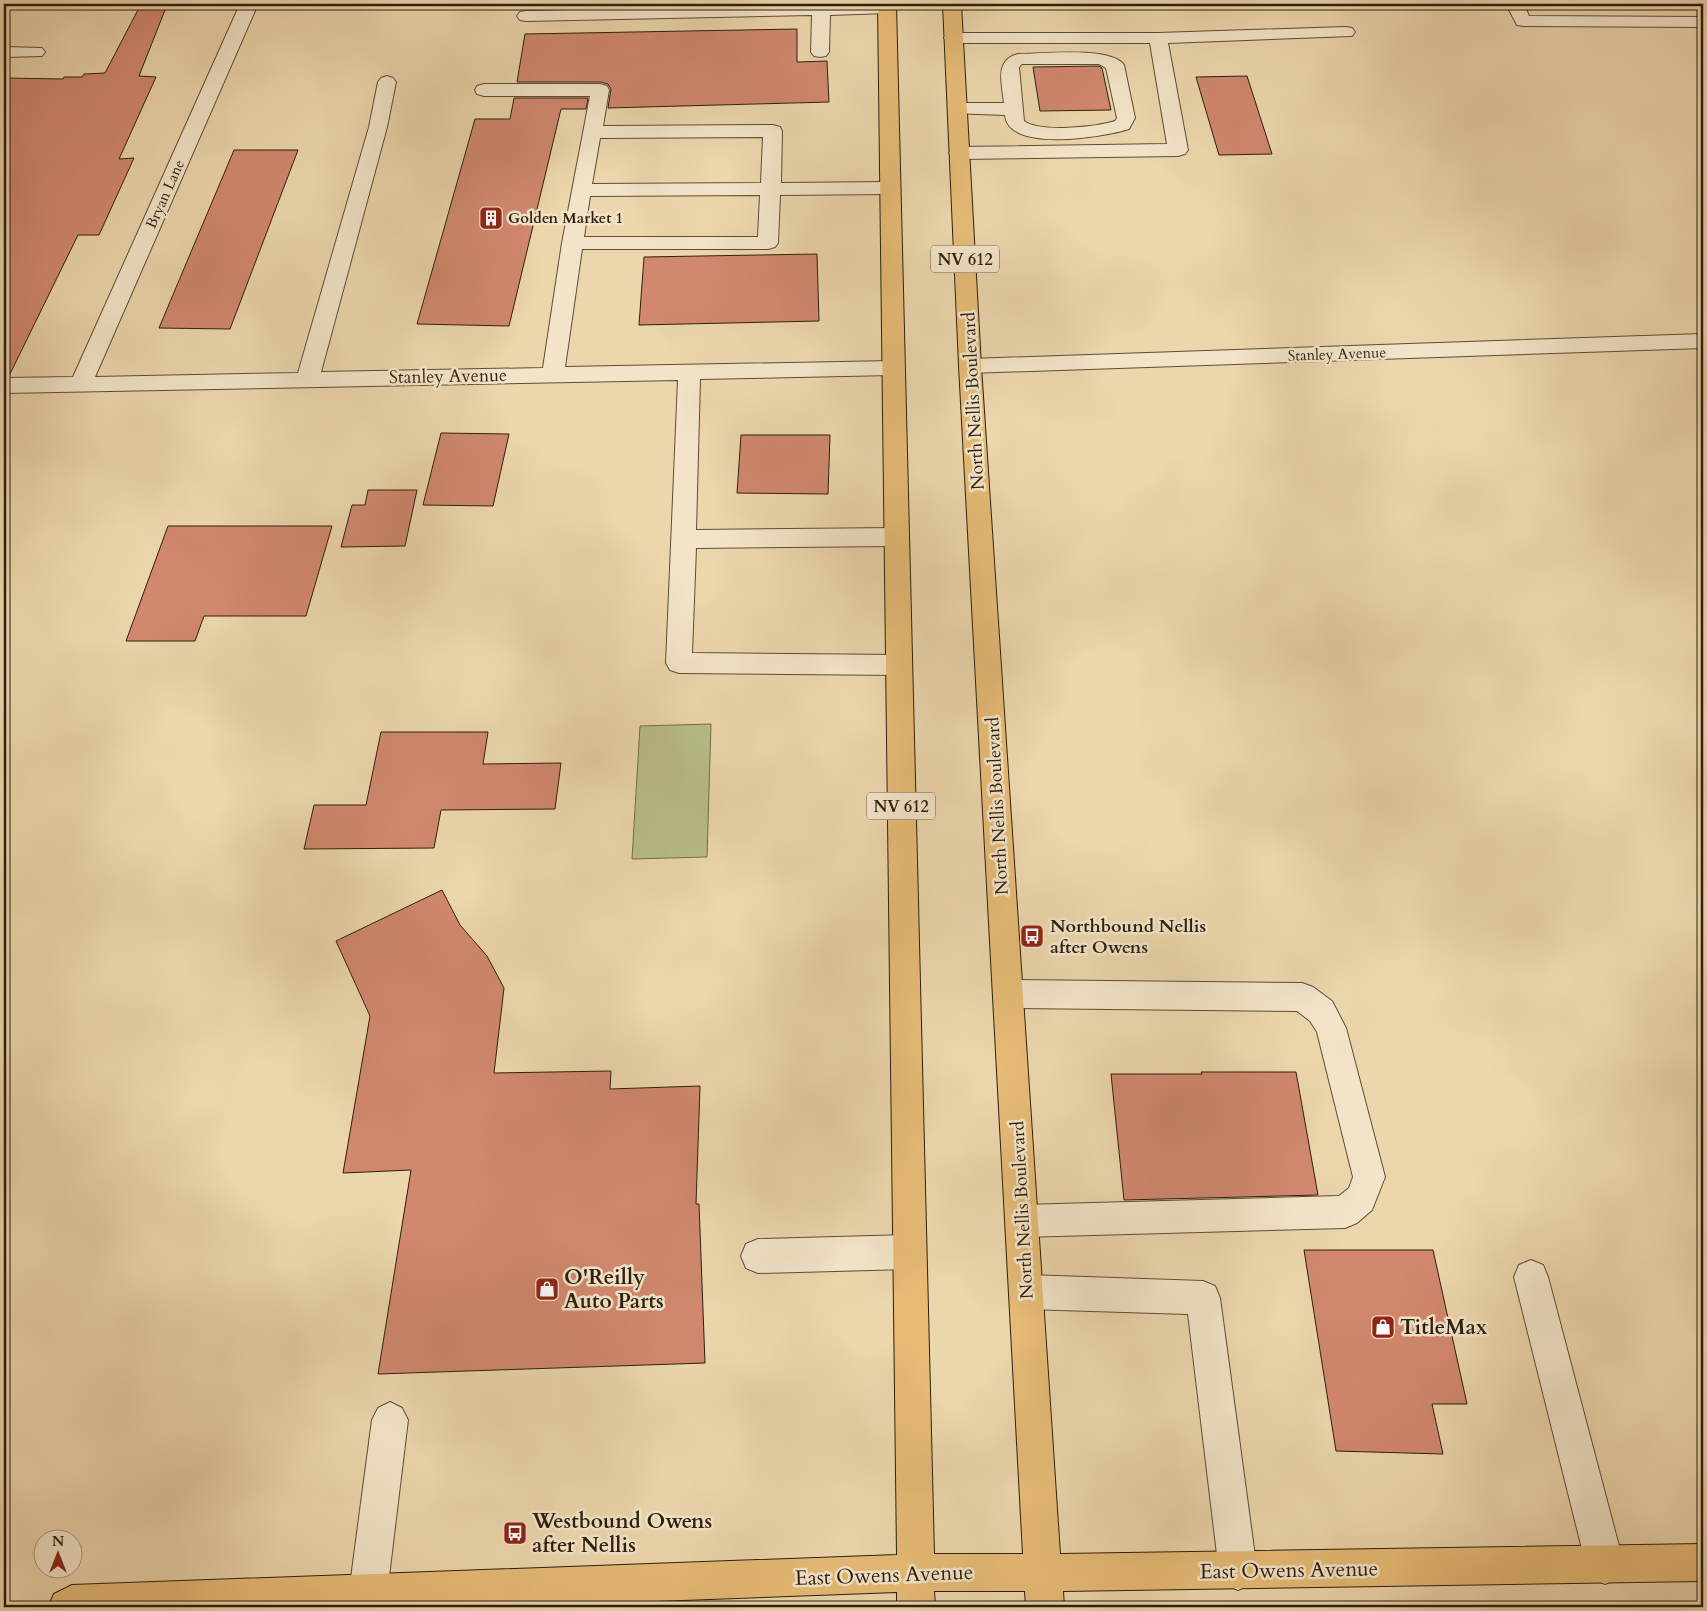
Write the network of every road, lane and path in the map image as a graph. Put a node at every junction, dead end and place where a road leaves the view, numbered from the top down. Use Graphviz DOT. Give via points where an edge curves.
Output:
graph roads {
  1 [pos="249,4"];
  2 [pos="952,4"];
  3 [pos="1515,4"];
  4 [pos="887,6"];
  5 [pos="821,10"];
  6 [pos="526,16"];
  7 [pos="1703,22"];
  8 [pos="1346,32"];
  9 [pos="953,38"];
  10 [pos="1158,38"];
  11 [pos="4,52"];
  12 [pos="36,52"];
  13 [pos="820,52"];
  14 [pos="387,82"];
  15 [pos="484,90"];
  16 [pos="957,109"];
  17 [pos="1014,109"];
  18 [pos="592,132"];
  19 [pos="959,153"];
  20 [pos="890,188"];
  21 [pos="771,189"];
  22 [pos="580,190"];
  23 [pos="572,244"];
  24 [pos="1703,341"];
  25 [pos="970,366"];
  26 [pos="893,368"];
  27 [pos="689,372"];
  28 [pos="553,374"];
  29 [pos="308,378"];
  30 [pos="81,383"];
  31 [pos="4,386"];
  32 [pos="896,537"];
  33 [pos="684,539"];
  34 [pos="898,665"];
  35 [pos="1009,994"];
  36 [pos="1022,1221"];
  37 [pos="909,1252"];
  38 [pos="758,1256"];
  39 [pos="1531,1277"];
  40 [pos="1027,1292"];
  41 [pos="390,1420"];
  42 [pos="1703,1563"];
  43 [pos="1605,1565"];
  44 [pos="1043,1571"];
  45 [pos="1238,1571"];
  46 [pos="915,1590"];
  47 [pos="368,1593"];
  48 [pos="67,1607"];
  49 [pos="1045,1607"];
  1 -- 30 [label="street, Bryan Lane"];
  2 -- 9 [label="main road, North Nellis Boulevard / NV 612"];
  3 -- 7 [label="street" via="1523,21"];
  4 -- 5 [label="street"];
  4 -- 20 [label="main road, NV 612"];
  5 -- 6 [label="street"];
  5 -- 13 [label="street"];
  8 -- 10 [label="street"];
  9 -- 10 [label="street"];
  9 -- 16 [label="main road, North Nellis Boulevard / NV 612"];
  10 -- 19 [label="street" via="1178,150"];
  11 -- 12 [label="street"];
  14 -- 29 [label="street" via="378,127"];
  15 -- 18 [label="street" via="600,90"];
  16 -- 17 [label="street"];
  16 -- 19 [label="main road, North Nellis Boulevard / NV 612"];
  17 -- 17 [label="street" via="1010,67 1018,59 1099,59 1115,65 1126,118 1122,125 1105,130 1032,132 1015,123"];
  18 -- 21 [label="street" via="773,131"];
  18 -- 22 [label="street"];
  19 -- 25 [label="main road, North Nellis Boulevard / NV 612"];
  20 -- 21 [label="street"];
  20 -- 26 [label="main road, NV 612"];
  21 -- 22 [label="street"];
  21 -- 23 [label="street" via="768,243"];
  22 -- 23 [label="street"];
  23 -- 28 [label="street"];
  24 -- 25 [label="street, Stanley Avenue"];
  25 -- 35 [label="main road, North Nellis Boulevard / NV 612"];
  26 -- 27 [label="street, Stanley Avenue"];
  26 -- 32 [label="main road, NV 612"];
  27 -- 28 [label="street, Stanley Avenue"];
  27 -- 33 [label="street"];
  28 -- 29 [label="street, Stanley Avenue"];
  29 -- 30 [label="street, Stanley Avenue"];
  30 -- 31 [label="street, Stanley Avenue"];
  32 -- 33 [label="street"];
  32 -- 34 [label="main road, NV 612"];
  33 -- 34 [label="street" via="679,663"];
  34 -- 37 [label="main road, NV 612"];
  35 -- 36 [label="main road, North Nellis Boulevard / NV 612"];
  35 -- 36 [label="street" via="1302,997 1321,1011 1331,1028 1369,1177 1361,1198 1345,1212"];
  36 -- 40 [label="main road, North Nellis Boulevard / NV 612"];
  37 -- 38 [label="street"];
  37 -- 46 [label="main road, NV 612"];
  39 -- 43 [label="street"];
  40 -- 44 [label="main road, North Nellis Boulevard / NV 612"];
  40 -- 45 [label="street" via="1203,1298"];
  41 -- 47 [label="street"];
  42 -- 43 [label="main road, East Owens Avenue"];
  43 -- 45 [label="main road, East Owens Avenue"];
  44 -- 45 [label="main road, East Owens Avenue"];
  44 -- 46 [label="main road, East Owens Avenue"];
  44 -- 49 [label="main road, North Nellis Boulevard / NV 612"];
  46 -- 47 [label="main road, East Owens Avenue"];
  47 -- 48 [label="main road, East Owens Avenue" via="72,1604"];
}
